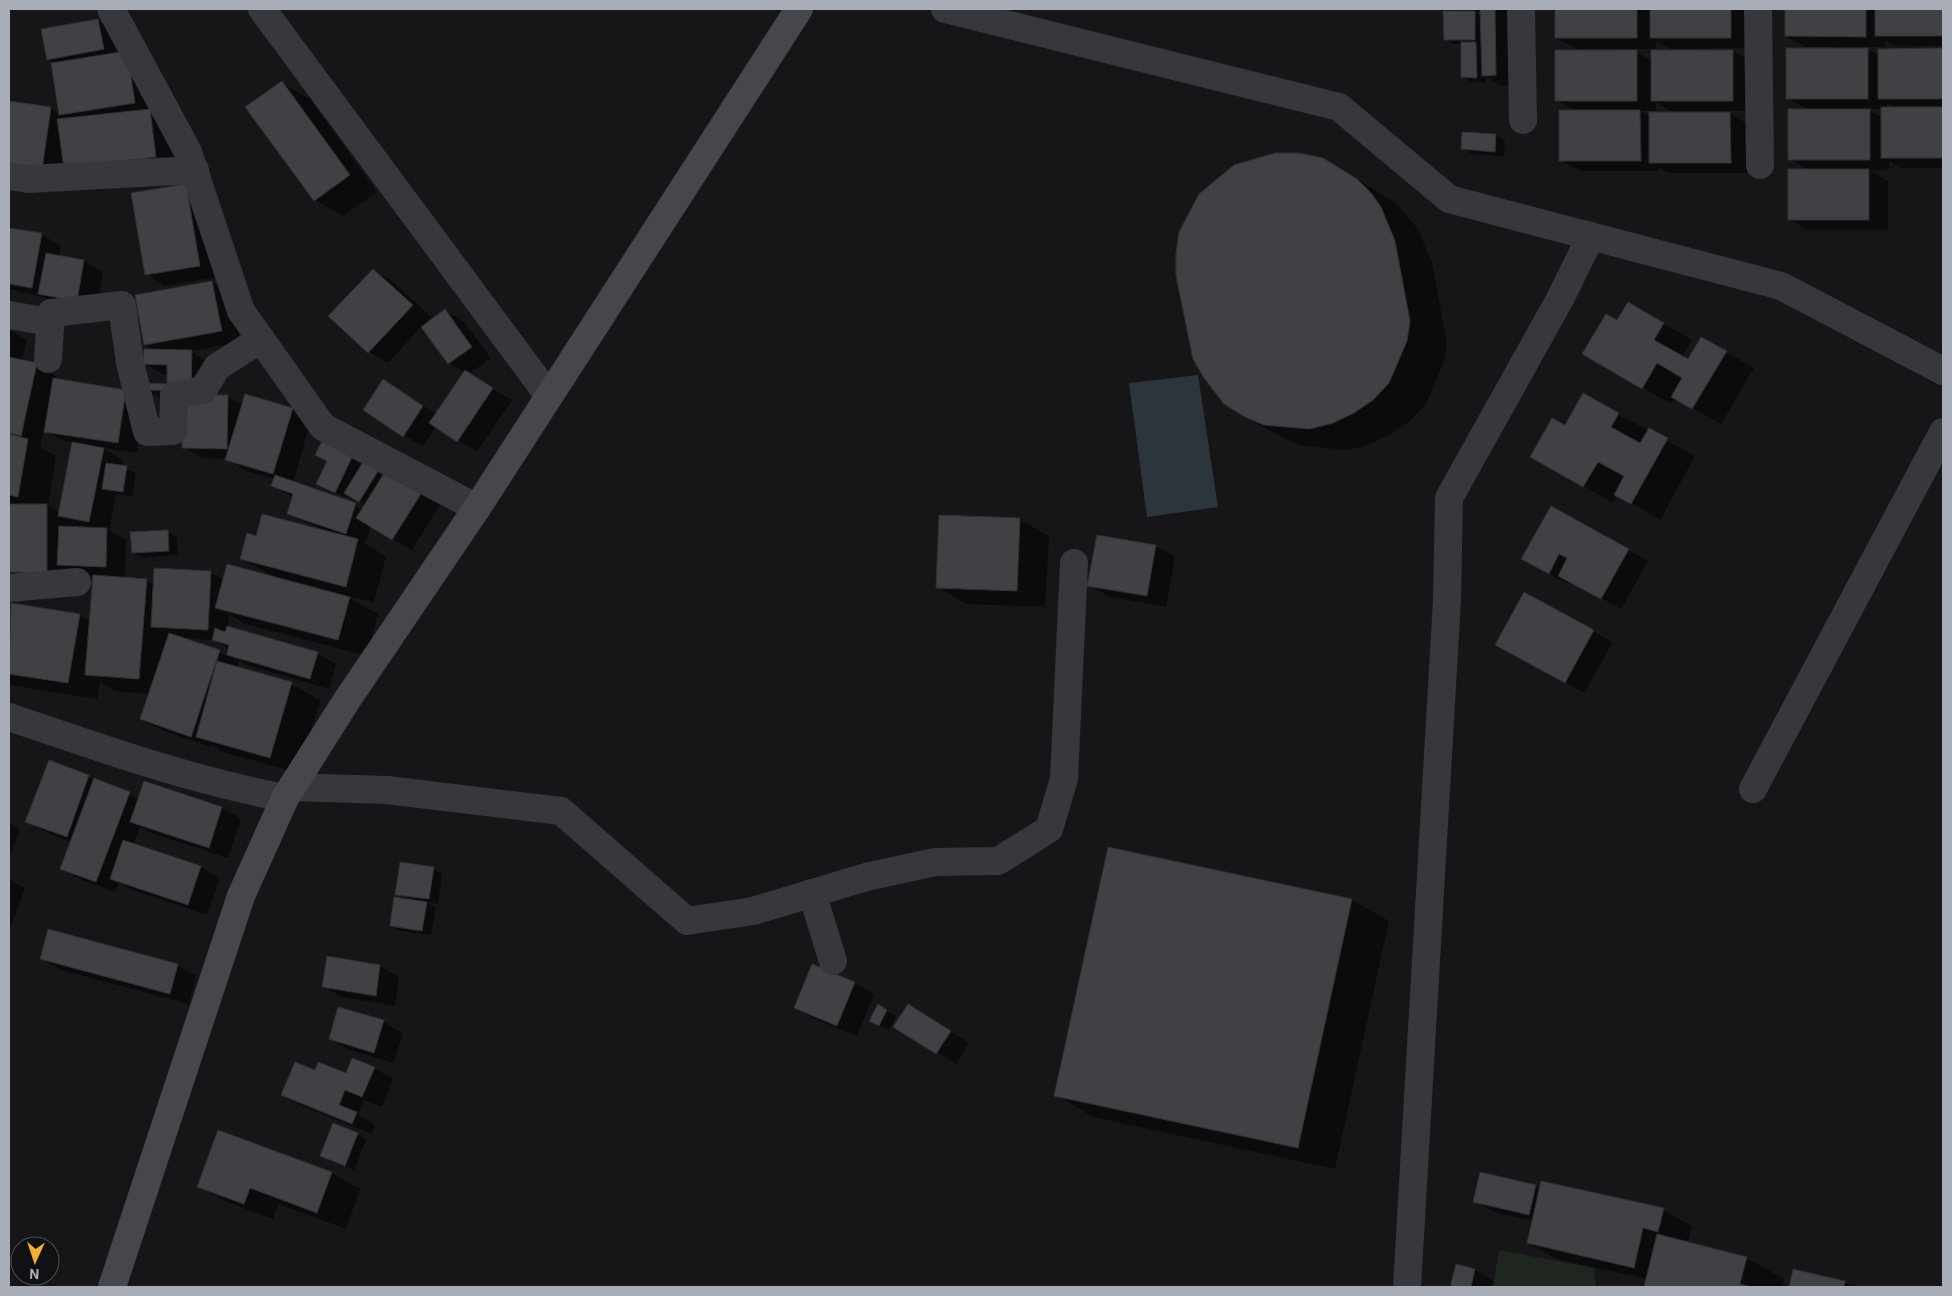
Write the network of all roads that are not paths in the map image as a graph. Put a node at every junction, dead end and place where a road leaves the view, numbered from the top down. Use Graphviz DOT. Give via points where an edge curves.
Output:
graph roads {
  1 [pos="111,9"];
  2 [pos="262,9"];
  3 [pos="799,9"];
  4 [pos="945,9"];
  5 [pos="1521,9"];
  6 [pos="1758,9"];
  7 [pos="1523,120"];
  8 [pos="1760,165"];
  9 [pos="194,170"];
  10 [pos="9,176"];
  11 [pos="1591,236"];
  12 [pos="9,316"];
  13 [pos="50,322"];
  14 [pos="261,339"];
  15 [pos="48,359"];
  16 [pos="1943,370"];
  17 [pos="550,396"];
  18 [pos="1943,432"];
  19 [pos="477,508"];
  20 [pos="1074,563"];
  21 [pos="77,582"];
  22 [pos="9,588"];
  23 [pos="9,717"];
  24 [pos="1753,789"];
  25 [pos="288,793"];
  26 [pos="812,893"];
  27 [pos="833,961"];
  28 [pos="112,1287"];
  29 [pos="1407,1287"];
  1 -- 9 [label="street" via="188,152"];
  2 -- 17 [label="street"];
  3 -- 17 [label="main road"];
  4 -- 11 [label="street" via="1339,107 1449,199"];
  5 -- 7 [label="street"];
  6 -- 8 [label="street"];
  9 -- 10 [label="street" via="28,179"];
  9 -- 14 [label="street" via="240,311"];
  11 -- 16 [label="street" via="1781,286"];
  11 -- 29 [label="street" via="1560,299 1449,498"];
  12 -- 13 [label="street"];
  13 -- 14 [label="street" via="51,313 122,305 130,363 147,432 173,431 174,395 203,390 216,367"];
  13 -- 15 [label="street"];
  14 -- 19 [label="street" via="323,427"];
  17 -- 19 [label="main road"];
  18 -- 24 [label="street"];
  19 -- 25 [label="main road"];
  20 -- 26 [label="street" via="1064,778 1049,829 998,861 936,862"];
  21 -- 22 [label="street"];
  23 -- 25 [label="street" via="227,787"];
  25 -- 26 [label="street" via="388,790 561,811 688,921 753,911"];
  25 -- 28 [label="main road" via="241,896"];
  26 -- 27 [label="street"];
}
